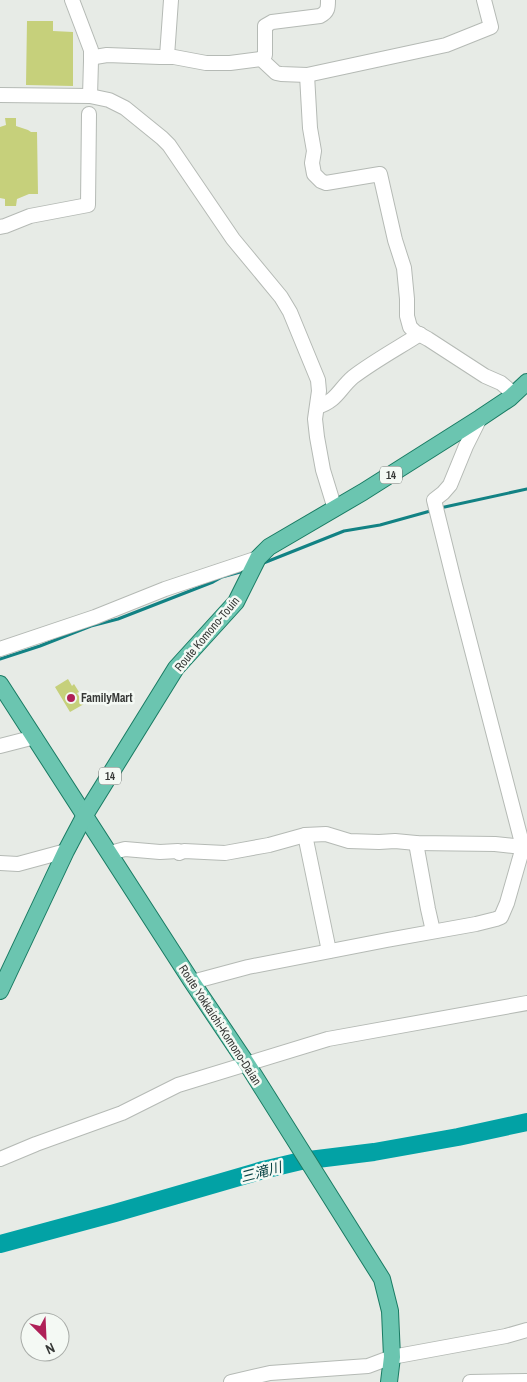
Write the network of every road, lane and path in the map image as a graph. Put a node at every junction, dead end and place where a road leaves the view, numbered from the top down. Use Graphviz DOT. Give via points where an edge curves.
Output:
graph roads {
  1 [pos="72,0"];
  2 [pos="171,0"];
  3 [pos="328,0"];
  4 [pos="484,0"];
  5 [pos="167,56"];
  6 [pos="261,59"];
  7 [pos="91,61"];
  8 [pos="307,75"];
  9 [pos="0,95"];
  10 [pos="90,96"];
  11 [pos="89,114"];
  12 [pos="0,227"];
  13 [pos="420,334"];
  14 [pos="522,389"];
  15 [pos="317,407"];
  16 [pos="480,418"];
  17 [pos="335,509"];
  18 [pos="254,567"];
  19 [pos="0,649"];
  20 [pos="0,684"];
  21 [pos="34,737"];
  22 [pos="0,746"];
  23 [pos="85,815"];
  24 [pos="305,835"];
  25 [pos="523,840"];
  26 [pos="416,843"];
  27 [pos="66,851"];
  28 [pos="110,853"];
  29 [pos="0,863"];
  30 [pos="433,931"];
  31 [pos="329,951"];
  32 [pos="192,982"];
  33 [pos="0,990"];
  34 [pos="527,1003"];
  35 [pos="247,1064"];
  36 [pos="0,1159"];
  37 [pos="527,1330"];
  38 [pos="392,1356"];
  39 [pos="527,1380"];
  40 [pos="231,1382"];
  41 [pos="389,1382"];
  42 [pos="470,1382"];
  1 -- 7 [label="street" via="91,50"];
  2 -- 5 [label="street"];
  3 -- 6 [label="street" via="328,9 320,16 272,22 266,26 265,55"];
  4 -- 8 [label="street" via="491,26 485,30 446,46"];
  5 -- 6 [label="street" via="206,63"];
  5 -- 7 [label="street" via="107,55"];
  6 -- 8 [label="street" via="276,73"];
  7 -- 10 [label="street"];
  8 -- 13 [label="street" via="314,174 326,183 380,174 402,257 407,316 410,327"];
  9 -- 10 [label="street"];
  10 -- 15 [label="street" via="117,104 162,138 233,239 281,297 318,380"];
  11 -- 12 [label="street" via="88,205 30,216"];
  13 -- 14 [label="street" via="485,376"];
  13 -- 15 [label="street" via="353,378 330,402"];
  14 -- 16 [label="main road, Route Komono-Touin / 14"];
  15 -- 17 [label="street" via="317,436"];
  16 -- 17 [label="main road, Route Komono-Touin / 14"];
  16 -- 25 [label="street" via="450,485 434,500"];
  17 -- 18 [label="main road, Route Komono-Touin / 14" via="269,547"];
  18 -- 19 [label="street" via="172,586 95,617"];
  18 -- 23 [label="main road, Route Komono-Touin / 14" via="236,602 176,668"];
  20 -- 21 [label="main road, Route Yokkaichi-Komono-Daian"];
  21 -- 22 [label="street"];
  21 -- 23 [label="main road, Route Yokkaichi-Komono-Daian"];
  23 -- 27 [label="main road, Route Komono-Touin / 14"];
  23 -- 28 [label="main road, Route Yokkaichi-Komono-Daian"];
  24 -- 26 [label="street" via="326,834 349,841"];
  24 -- 28 [label="street" via="225,853 125,849"];
  24 -- 31 [label="street"];
  25 -- 26 [label="street" via="495,844"];
  25 -- 30 [label="street" via="501,917"];
  26 -- 30 [label="street"];
  27 -- 29 [label="street" via="18,864"];
  27 -- 33 [label="main road, Route Komono-Touin / 14"];
  28 -- 32 [label="main road, Route Yokkaichi-Komono-Daian"];
  30 -- 31 [label="street"];
  31 -- 32 [label="street"];
  32 -- 35 [label="main road, Route Yokkaichi-Komono-Daian"];
  34 -- 35 [label="street" via="328,1039"];
  35 -- 36 [label="street" via="178,1085 122,1113"];
  35 -- 38 [label="main road, Route Yokkaichi-Komono-Daian" via="382,1279 390,1311"];
  37 -- 38 [label="street"];
  38 -- 40 [label="street" via="368,1366 270,1373"];
  38 -- 41 [label="main road, Route Yokkaichi-Komono-Daian"];
  39 -- 42 [label="street"];
}
